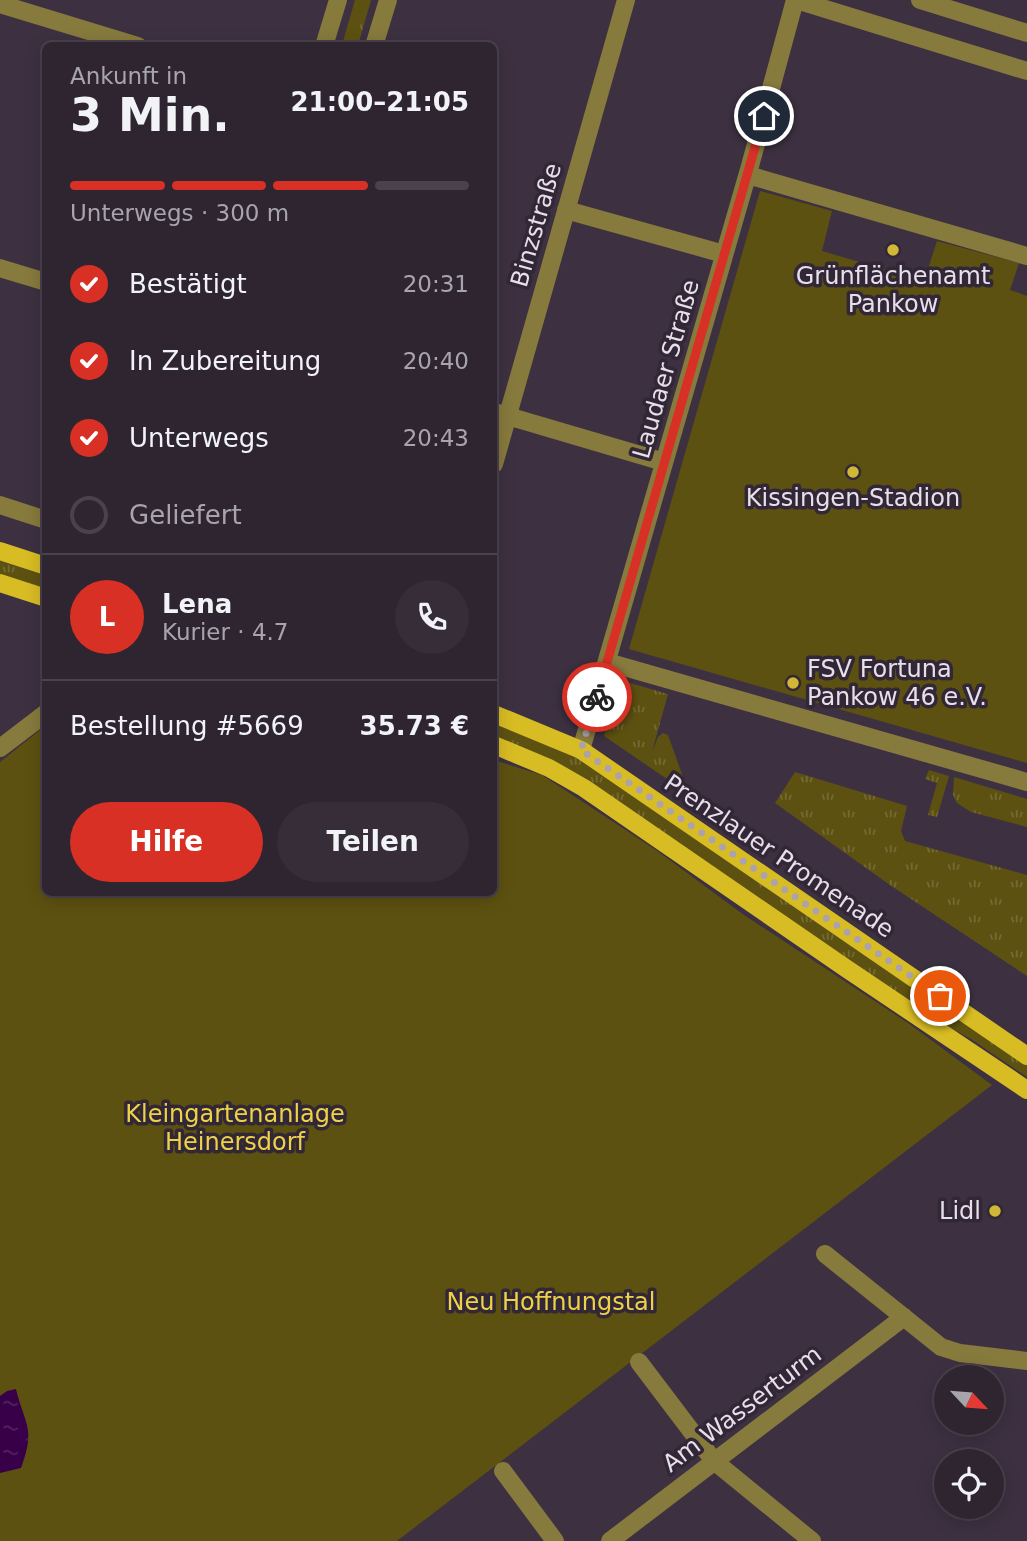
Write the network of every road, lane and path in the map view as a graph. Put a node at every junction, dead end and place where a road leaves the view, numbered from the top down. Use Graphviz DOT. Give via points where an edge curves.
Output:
graph roads {
  1 [pos="338,0"];
  2 [pos="388,0"];
  3 [pos="626,0"];
  4 [pos="796,0"];
  5 [pos="920,0"];
  6 [pos="0,4"];
  7 [pos="1027,33"];
  8 [pos="125,42"];
  9 [pos="325,42"];
  10 [pos="375,42"];
  11 [pos="1027,71"];
  12 [pos="748,175"];
  13 [pos="566,210"];
  14 [pos="724,254"];
  15 [pos="1027,256"];
  16 [pos="0,268"];
  17 [pos="42,281"];
  18 [pos="500,413"];
  19 [pos="497,438"];
  20 [pos="664,462"];
  21 [pos="0,505"];
  22 [pos="42,519"];
  23 [pos="0,551"];
  24 [pos="42,565"];
  25 [pos="0,583"];
  26 [pos="42,597"];
  27 [pos="607,662"];
  28 [pos="497,715"];
  29 [pos="42,716"];
  30 [pos="497,747"];
  31 [pos="0,748"];
  32 [pos="581,750"];
  33 [pos="1027,782"];
  34 [pos="1027,1056"];
  35 [pos="1027,1090"];
  36 [pos="825,1254"];
  37 [pos="904,1317"];
  38 [pos="1027,1361"];
  39 [pos="639,1362"];
  40 [pos="714,1461"];
  41 [pos="503,1471"];
  42 [pos="555,1541"];
  43 [pos="610,1541"];
  44 [pos="812,1541"];
  1 -- 9 [label="street"];
  2 -- 10 [label="street"];
  3 -- 13 [label="street, Binzstraße"];
  4 -- 11 [label="street"];
  4 -- 12 [label="street, Laudaer Straße"];
  5 -- 7 [label="street"];
  6 -- 8 [label="street"];
  12 -- 14 [label="street, Laudaer Straße"];
  12 -- 15 [label="street"];
  13 -- 14 [label="street"];
  13 -- 18 [label="street, Binzstraße"];
  14 -- 20 [label="street, Laudaer Straße"];
  16 -- 17 [label="street"];
  18 -- 19 [label="street, Binzstraße"];
  18 -- 20 [label="street"];
  20 -- 27 [label="street, Laudaer Straße"];
  21 -- 22 [label="street"];
  23 -- 24 [label="main road"];
  25 -- 26 [label="main road"];
  27 -- 32 [label="street, Laudaer Straße"];
  27 -- 33 [label="street"];
  28 -- 32 [label="main road, Prenzlauer Promenade"];
  29 -- 31 [label="street"];
  30 -- 35 [label="main road" via="584,788"];
  32 -- 34 [label="main road, Prenzlauer Promenade"];
  36 -- 37 [label="street"];
  37 -- 38 [label="street" via="941,1347"];
  37 -- 40 [label="street, Am Wasserturm"];
  39 -- 40 [label="street"];
  40 -- 43 [label="street, Am Wasserturm"];
  40 -- 44 [label="street"];
  41 -- 42 [label="street"];
}
